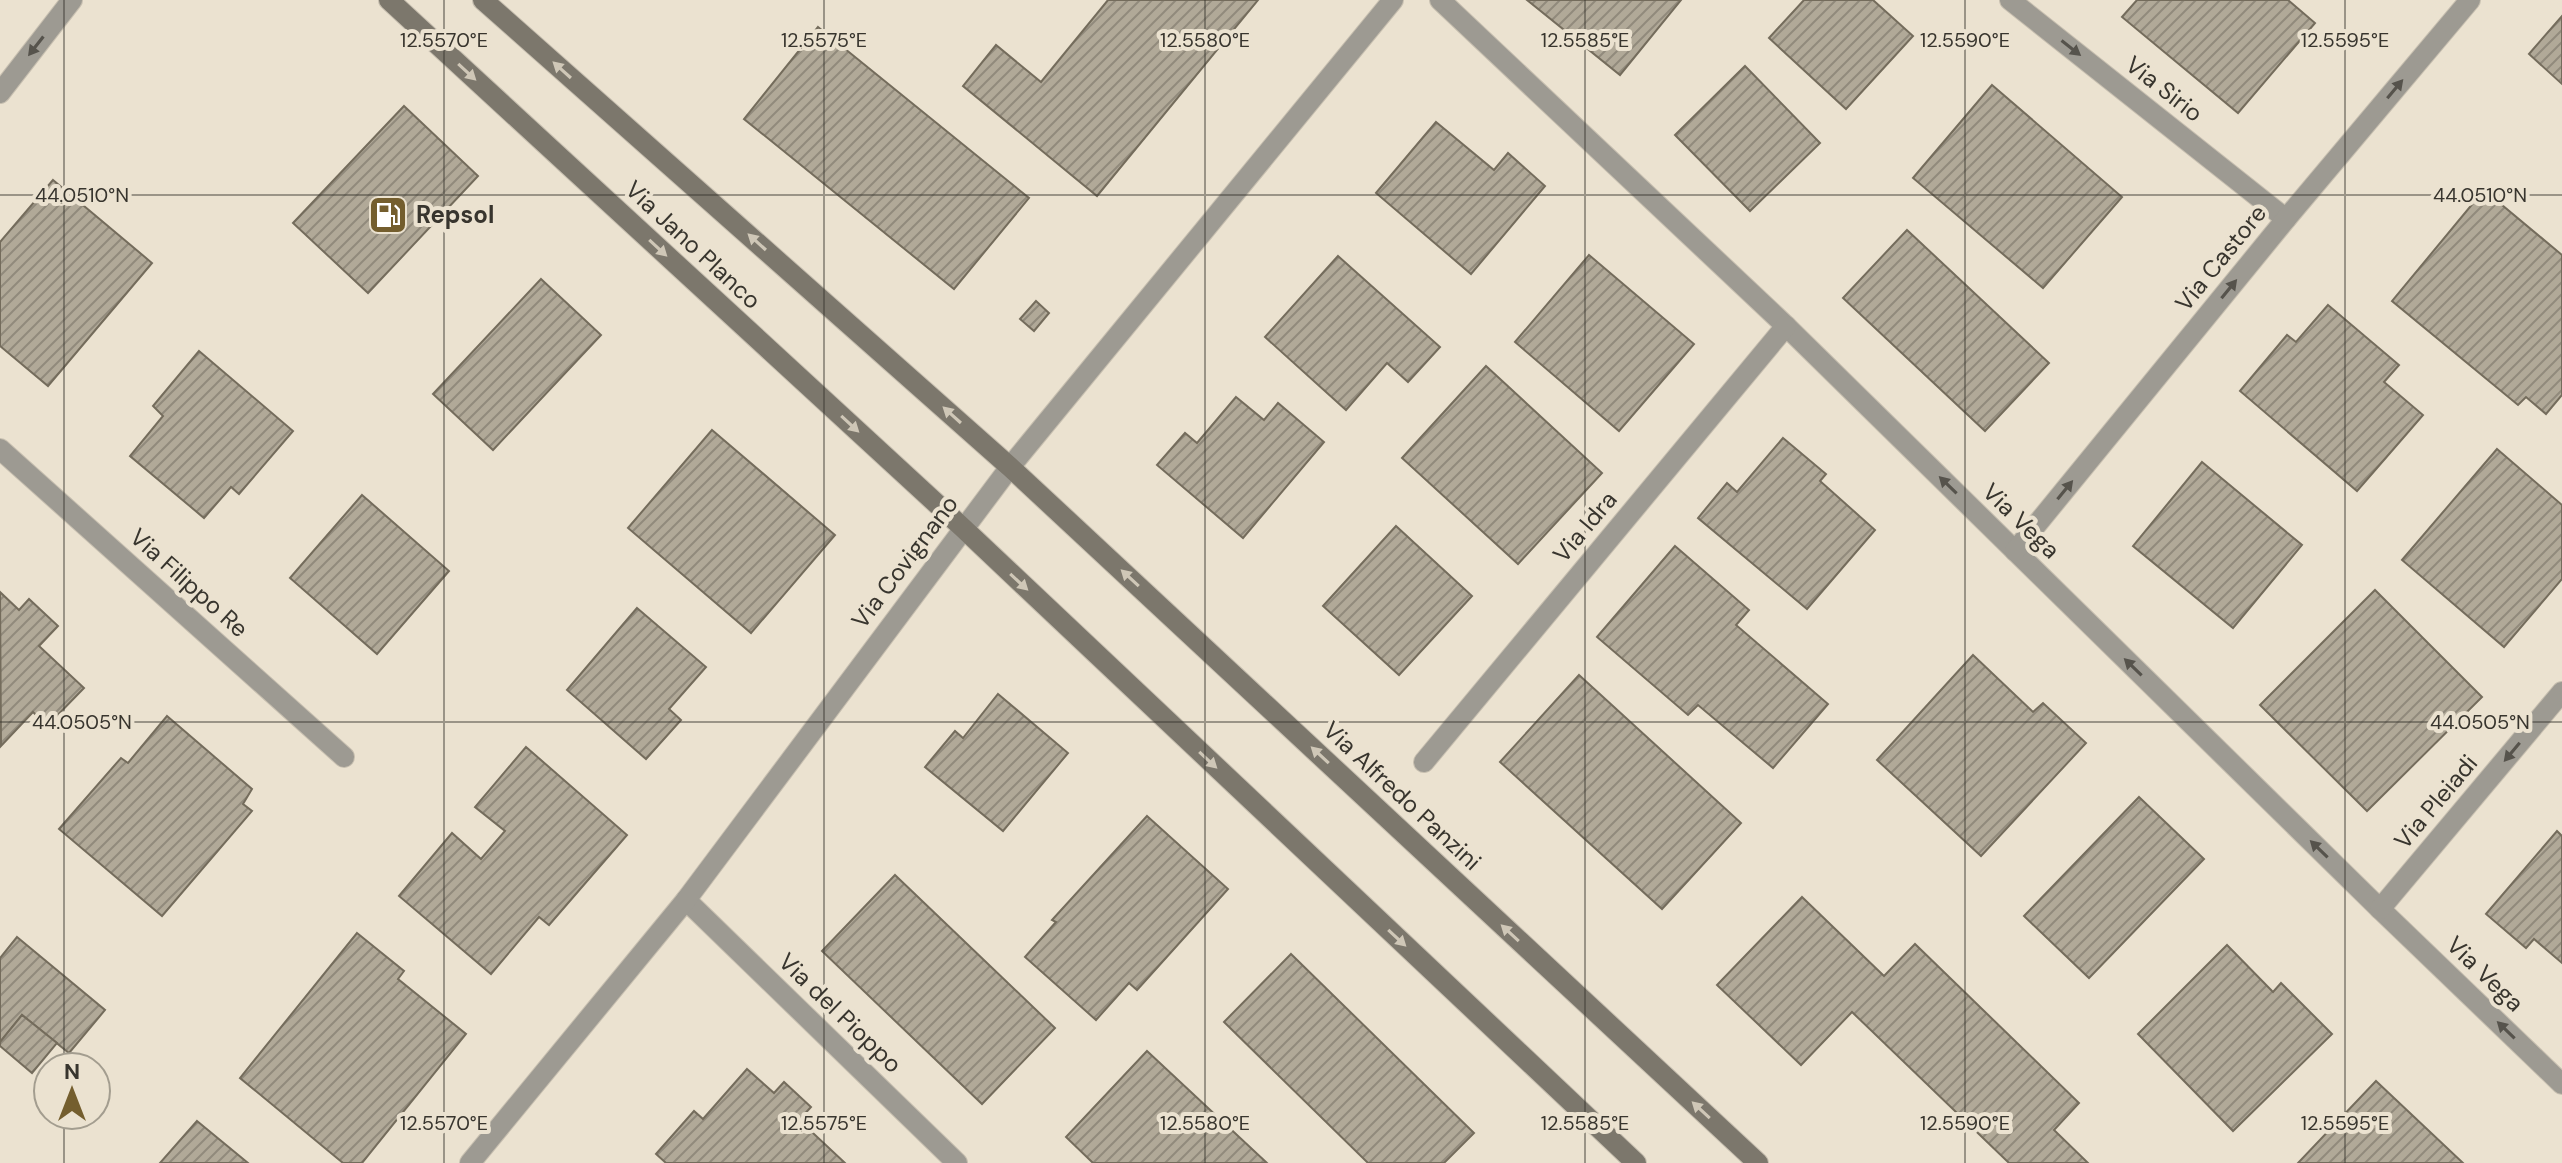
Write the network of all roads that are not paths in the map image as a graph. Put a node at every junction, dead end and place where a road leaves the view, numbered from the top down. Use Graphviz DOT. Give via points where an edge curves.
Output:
graph roads {
  1 [pos="72,0"];
  2 [pos="389,0"];
  3 [pos="483,0"];
  4 [pos="1393,0"];
  5 [pos="1440,0"];
  6 [pos="2010,0"];
  7 [pos="2470,0"];
  8 [pos="2033,7"];
  9 [pos="0,93"];
  10 [pos="2286,219"];
  11 [pos="1786,326"];
  12 [pos="0,449"];
  13 [pos="1010,467"];
  14 [pos="963,528"];
  15 [pos="2015,551"];
  16 [pos="2562,692"];
  17 [pos="344,757"];
  18 [pos="1424,762"];
  19 [pos="686,900"];
  20 [pos="2380,909"];
  21 [pos="2562,1084"];
  22 [pos="470,1163"];
  23 [pos="957,1163"];
  24 [pos="1636,1163"];
  25 [pos="1758,1163"];
  1 -- 9 [label="street, one-way"];
  2 -- 14 [label="main road, Via Jano Planco, one-way"];
  13 -- 3 [label="main road, Via Jano Planco, one-way"];
  4 -- 13 [label="street, Via Covignano"];
  5 -- 11 [label="street, Via Vega"];
  6 -- 8 [label="street, Via Sirio"];
  10 -- 7 [label="street, Via Castore, one-way"];
  8 -- 10 [label="street, Via Sirio, one-way"];
  15 -- 10 [label="street, Via Castore, one-way"];
  15 -- 11 [label="street, Via Vega, one-way"];
  11 -- 18 [label="street, Via Idra"];
  12 -- 17 [label="street, Via Filippo Re"];
  13 -- 14 [label="street, Via Covignano"];
  25 -- 13 [label="main road, Via Alfredo Panzini, one-way"];
  14 -- 19 [label="street, Via Covignano"];
  14 -- 24 [label="main road, one-way"];
  20 -- 15 [label="street, Via Vega, one-way"];
  16 -- 20 [label="street, Via Pleiadi, one-way"];
  19 -- 22 [label="street, Via Covignano"];
  19 -- 23 [label="street, Via del Pioppo"];
  21 -- 20 [label="street, Via Vega, one-way"];
}
